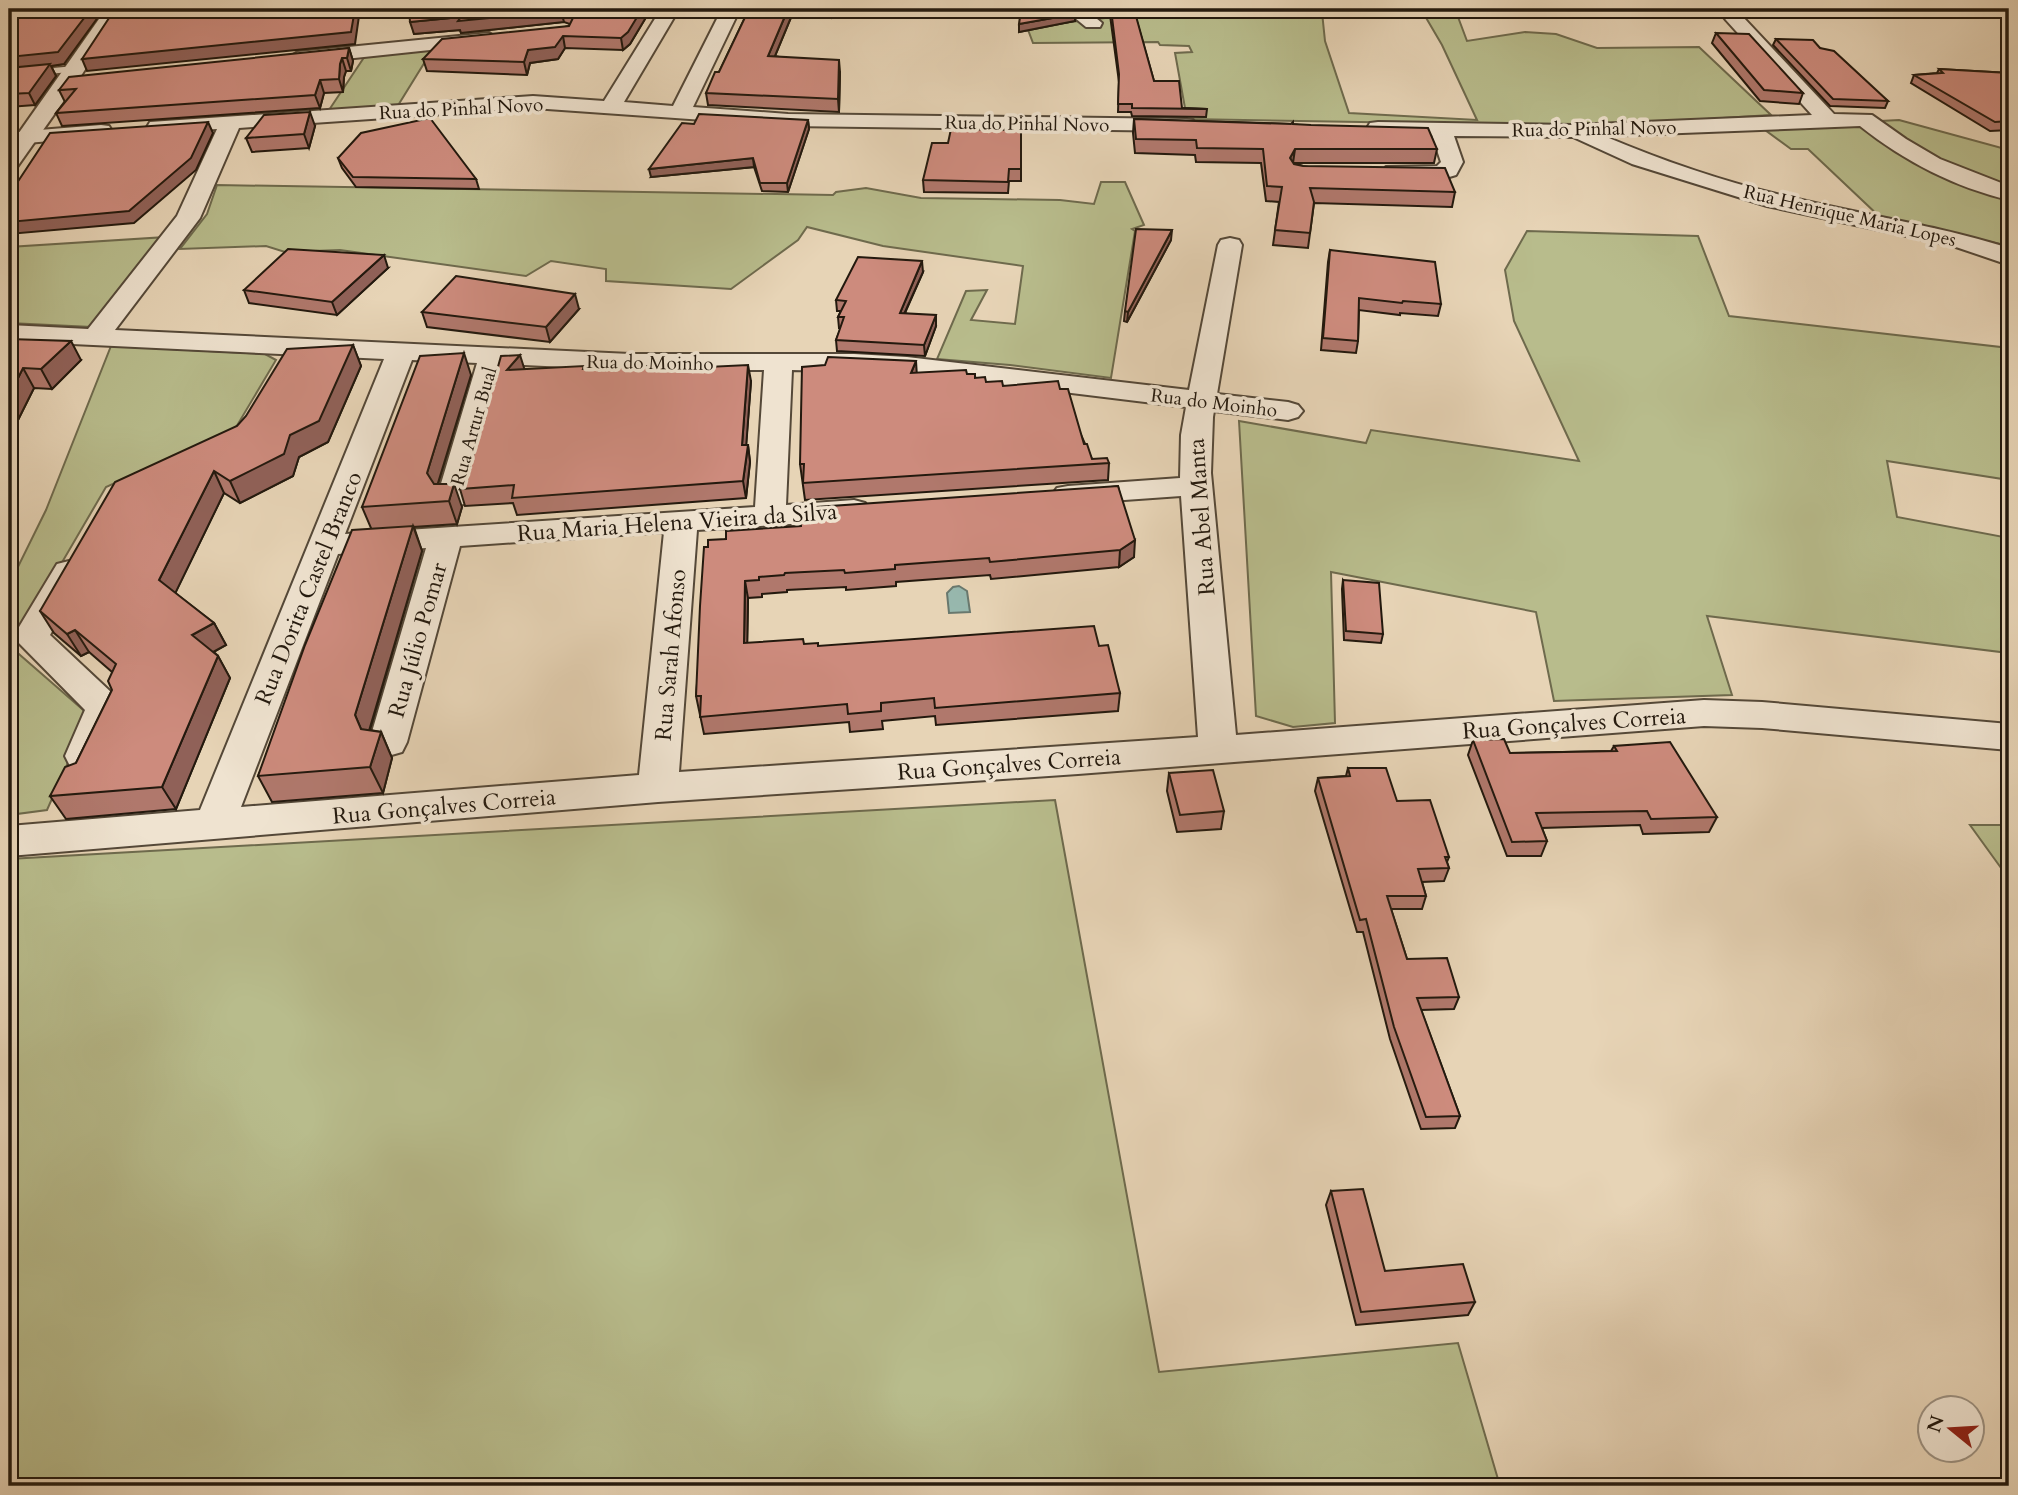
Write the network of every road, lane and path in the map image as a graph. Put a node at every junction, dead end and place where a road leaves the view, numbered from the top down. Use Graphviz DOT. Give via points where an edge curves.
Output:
graph roads {
  1 [pos="115,9"];
  2 [pos="670,9"];
  3 [pos="731,9"];
  4 [pos="1073,9"];
  5 [pos="1762,9"];
  6 [pos="1093,23"];
  7 [pos="509,37"];
  8 [pos="275,61"];
  9 [pos="9,75"];
  10 [pos="71,76"];
  11 [pos="96,79"];
  12 [pos="611,107"];
  13 [pos="680,112"];
  14 [pos="1828,121"];
  15 [pos="231,122"];
  16 [pos="1208,125"];
  17 [pos="1359,128"];
  18 [pos="1441,129"];
  19 [pos="1572,131"];
  20 [pos="26,137"];
  21 [pos="9,162"];
  22 [pos="1371,172"];
  23 [pos="2009,193"];
  24 [pos="1230,244"];
  25 [pos="2009,258"];
  26 [pos="9,333"];
  27 [pos="96,337"];
  28 [pos="401,352"];
  29 [pos="492,356"];
  30 [pos="778,364"];
  31 [pos="1202,400"];
  32 [pos="1288,411"];
  33 [pos="1196,486"];
  34 [pos="453,497"];
  35 [pos="1045,497"];
  36 [pos="880,508"];
  37 [pos="770,516"];
  38 [pos="681,522"];
  39 [pos="446,537"];
  40 [pos="85,543"];
  41 [pos="326,545"];
  42 [pos="2009,737"];
  43 [pos="388,742"];
  44 [pos="1217,750"];
  45 [pos="75,774"];
  46 [pos="658,788"];
  47 [pos="214,825"];
  48 [pos="9,841"];
  1 -- 10 [label="street"];
  2 -- 12 [label="street"];
  3 -- 13 [label="street"];
  4 -- 6 [label="street"];
  5 -- 14 [label="street" via="1732,16"];
  7 -- 8 [label="street"];
  9 -- 10 [label="lane"];
  10 -- 11 [label="street"];
  10 -- 20 [label="street"];
  12 -- 13 [label="street, Rua do Pinhal Novo"];
  12 -- 15 [label="street, Rua do Pinhal Novo" via="533,102"];
  13 -- 16 [label="street, Rua do Pinhal Novo" via="788,120"];
  14 -- 19 [label="street, Rua do Pinhal Novo"];
  14 -- 23 [label="street, Rua do Pinhal Novo" via="1865,119 1930,164"];
  15 -- 20 [label="street, Rua do Pinhal Novo"];
  15 -- 27 [label="street" via="188,218"];
  17 -- 18 [label="street, Rua do Pinhal Novo"];
  18 -- 19 [label="street, Rua do Pinhal Novo"];
  18 -- 22 [label="street" via="1452,162 1448,170"];
  19 -- 25 [label="street, Rua Henrique Maria Lopes" via="1640,159 1775,201 1959,240"];
  20 -- 21 [label="street"];
  24 -- 31 [label="street, Rua Abel Manta"];
  26 -- 27 [label="street, Rua do Moinho"];
  27 -- 28 [label="street, Rua do Moinho" via="285,358"];
  28 -- 29 [label="street, Rua do Moinho"];
  28 -- 41 [label="street, Rua Dorita Castel Branco"];
  29 -- 30 [label="street, Rua do Moinho"];
  29 -- 34 [label="street, Rua Artur Bual"];
  30 -- 31 [label="street, Rua do Moinho" via="907,365"];
  30 -- 37 [label="street"];
  31 -- 32 [label="street, Rua do Moinho"];
  31 -- 33 [label="street, Rua Abel Manta" via="1195,422"];
  33 -- 35 [label="street"];
  33 -- 44 [label="street, Rua Abel Manta"];
  36 -- 37 [label="street, Rua Maria Helena Vieira da Silva"];
  37 -- 38 [label="street, Rua Maria Helena Vieira da Silva"];
  38 -- 39 [label="street, Rua Maria Helena Vieira da Silva"];
  38 -- 46 [label="street, Rua Sarah Afonso"];
  39 -- 41 [label="street, Rua Maria Helena Vieira da Silva"];
  39 -- 43 [label="street, Rua Júlio Pomar"];
  40 -- 45 [label="street" via="31,637 104,711"];
  41 -- 47 [label="street, Rua Dorita Castel Branco"];
  42 -- 44 [label="street, Rua Gonçalves Correia" via="1704,713"];
  44 -- 46 [label="street, Rua Gonçalves Correia"];
  46 -- 47 [label="street, Rua Gonçalves Correia"];
  47 -- 48 [label="street, Rua Gonçalves Correia"];
}
